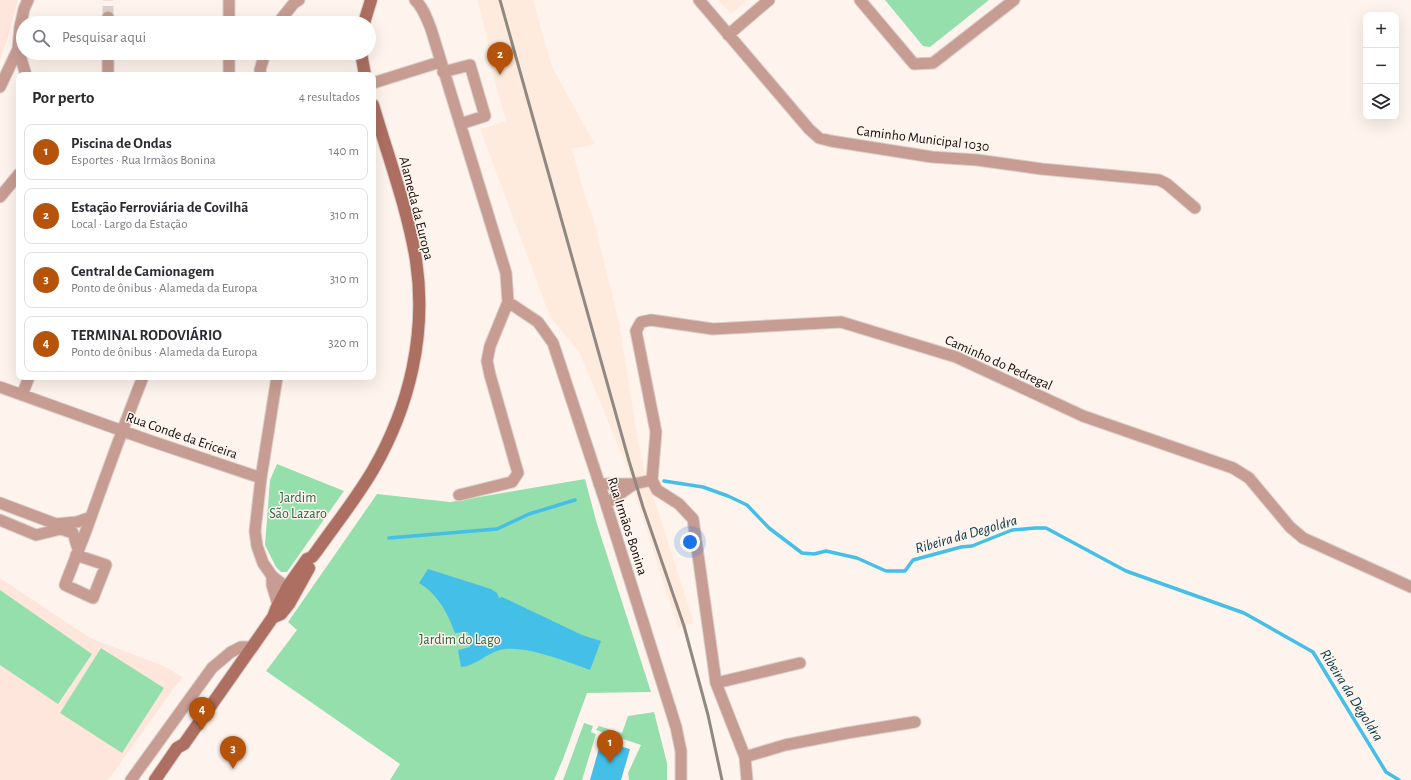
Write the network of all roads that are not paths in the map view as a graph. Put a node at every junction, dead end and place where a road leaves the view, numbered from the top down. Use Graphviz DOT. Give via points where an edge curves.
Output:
graph roads {
  1 [pos="28,0"];
  2 [pos="229,0"];
  3 [pos="299,0"];
  4 [pos="370,0"];
  5 [pos="415,0"];
  6 [pos="699,0"];
  7 [pos="769,0"];
  8 [pos="860,0"];
  9 [pos="1014,0"];
  10 [pos="22,16"];
  11 [pos="229,16"];
  12 [pos="284,16"];
  13 [pos="366,16"];
  14 [pos="728,35"];
  15 [pos="16,53"];
  16 [pos="21,60"];
  17 [pos="108,60"];
  18 [pos="229,60"];
  19 [pos="263,60"];
  20 [pos="362,60"];
  21 [pos="442,67"];
  22 [pos="25,72"];
  23 [pos="108,72"];
  24 [pos="229,72"];
  25 [pos="259,72"];
  26 [pos="364,72"];
  27 [pos="376,82"];
  28 [pos="0,87"];
  29 [pos="376,115"];
  30 [pos="460,124"];
  31 [pos="16,178"];
  32 [pos="0,197"];
  33 [pos="1195,208"];
  34 [pos="508,302"];
  35 [pos="28,380"];
  36 [pos="142,380"];
  37 [pos="277,380"];
  38 [pos="0,387"];
  39 [pos="22,395"];
  40 [pos="122,430"];
  41 [pos="261,478"];
  42 [pos="652,480"];
  43 [pos="599,484"];
  44 [pos="634,484"];
  45 [pos="459,495"];
  46 [pos="0,503"];
  47 [pos="606,504"];
  48 [pos="91,517"];
  49 [pos="0,520"];
  50 [pos="312,557"];
  51 [pos="272,576"];
  52 [pos="292,580"];
  53 [pos="1411,588"];
  54 [pos="284,594"];
  55 [pos="278,605"];
  56 [pos="273,617"];
  57 [pos="253,646"];
  58 [pos="800,663"];
  59 [pos="716,683"];
  60 [pos="915,722"];
  61 [pos="745,757"];
  62 [pos="131,780"];
  63 [pos="155,780"];
  64 [pos="682,780"];
  65 [pos="747,780"];
  1 -- 10 [label="street"];
  2 -- 11 [label="street"];
  3 -- 12 [label="street"];
  4 -- 13 [label="main road"];
  5 -- 21 [label="street" via="427,20"];
  6 -- 14 [label="street, Caminho Municipal 1030"];
  7 -- 14 [label="street"];
  8 -- 9 [label="street" via="914,64 933,63"];
  14 -- 33 [label="street, Caminho Municipal 1030" via="818,138 932,156 1159,180"];
  15 -- 28 [label="street"];
  16 -- 22 [label="street"];
  17 -- 23 [label="street"];
  18 -- 24 [label="street"];
  19 -- 25 [label="street"];
  20 -- 26 [label="main road"];
  21 -- 27 [label="street"];
  21 -- 30 [label="street"];
  21 -- 30 [label="street" via="470,65 485,116"];
  29 -- 50 [label="main road, Alameda da Europa" via="416,260 419,291 417,346 401,410 387,443 354,500"];
  30 -- 34 [label="street" via="506,273"];
  31 -- 32 [label="street"];
  34 -- 43 [label="street, Rua Irmãos Bonina" via="538,322 553,343"];
  34 -- 45 [label="street" via="487,360 518,473 512,482"];
  35 -- 39 [label="street"];
  36 -- 40 [label="street"];
  37 -- 41 [label="street"];
  38 -- 39 [label="street, Rua Conde da Ericeira"];
  39 -- 40 [label="street, Rua Conde da Ericeira"];
  40 -- 41 [label="street, Rua Conde da Ericeira"];
  40 -- 48 [label="street"];
  41 -- 51 [label="street" via="255,531 263,563"];
  42 -- 44 [label="street"];
  42 -- 53 [label="street, Caminho do Pedregal" via="656,432 636,331 641,322 651,320 713,329 842,322 956,357 1083,416 1233,468 1249,478 1290,527 1303,538"];
  42 -- 59 [label="street" via="657,490 679,504 692,519"];
  43 -- 44 [label="street"];
  43 -- 47 [label="street, Rua Irmãos Bonina"];
  44 -- 47 [label="street"];
  46 -- 48 [label="street" via="56,524 77,522"];
  47 -- 64 [label="street, Rua Irmãos Bonina" via="676,727 681,751"];
  48 -- 49 [label="street" via="77,552 73,533 61,529 36,534"];
  50 -- 52 [label="main road, Alameda da Europa" via="307,559"];
  50 -- 56 [label="main road, Alameda da Europa" via="312,562 289,604 281,614"];
  51 -- 52 [label="street" via="284,581"];
  51 -- 54 [label="street" via="281,583"];
  51 -- 55 [label="street"];
  52 -- 54 [label="main road, Alameda da Europa"];
  54 -- 55 [label="main road, Alameda da Europa"];
  55 -- 56 [label="main road, Alameda da Europa"];
  56 -- 57 [label="main road, Alameda da Europa"];
  57 -- 62 [label="street" via="231,652 212,668"];
  57 -- 63 [label="main road, Alameda da Europa" via="184,744 177,748"];
  58 -- 59 [label="street"];
  59 -- 61 [label="street"];
  60 -- 61 [label="street" via="786,745"];
  61 -- 65 [label="street"];
}
